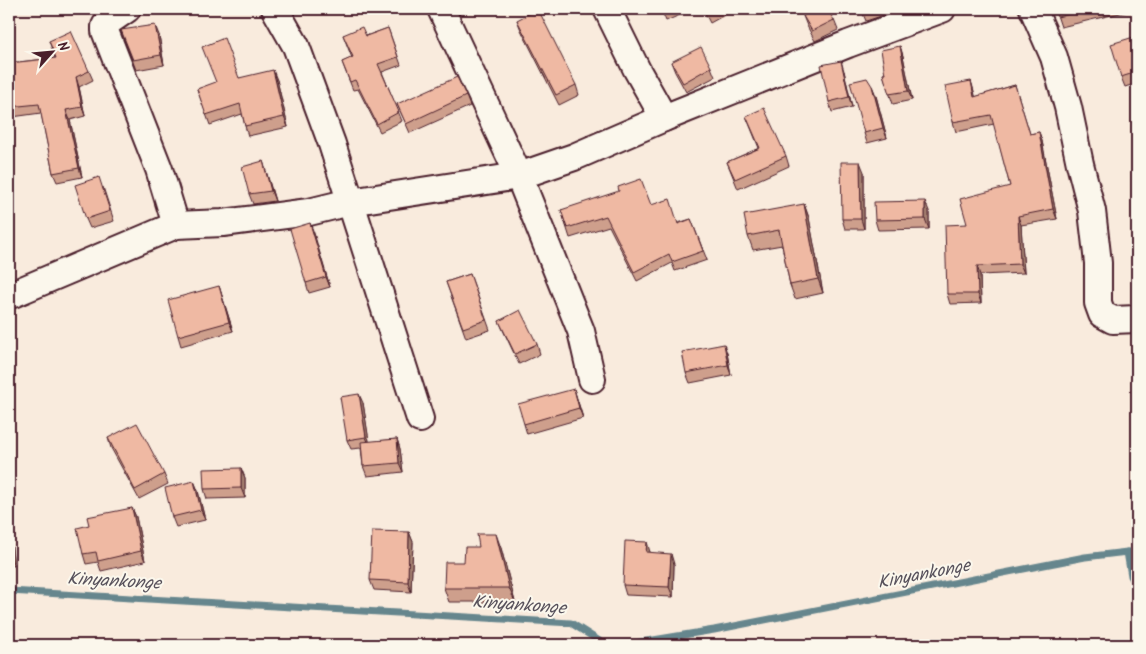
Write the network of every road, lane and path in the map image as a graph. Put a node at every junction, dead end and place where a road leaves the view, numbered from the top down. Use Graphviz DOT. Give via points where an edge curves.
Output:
graph roads {
  1 [pos="127,9"];
  2 [pos="275,9"];
  3 [pos="441,9"];
  4 [pos="607,9"];
  5 [pos="942,9"];
  6 [pos="1033,9"];
  7 [pos="664,118"];
  8 [pos="519,176"];
  9 [pos="350,202"];
  10 [pos="176,225"];
  11 [pos="9,294"];
  12 [pos="1137,320"];
  13 [pos="592,379"];
  14 [pos="420,420"];
  1 -- 10 [label="street" via="108,22 105,31 159,169"];
  2 -- 9 [label="street" via="296,46"];
  3 -- 8 [label="street"];
  4 -- 7 [label="street"];
  5 -- 7 [label="street"];
  6 -- 12 [label="street" via="1054,57 1092,211 1098,263 1098,303 1102,314 1114,320"];
  7 -- 8 [label="street" via="574,157"];
  8 -- 9 [label="street"];
  8 -- 13 [label="street" via="581,330"];
  9 -- 10 [label="street" via="309,212"];
  9 -- 14 [label="street"];
  10 -- 11 [label="street"];
}
